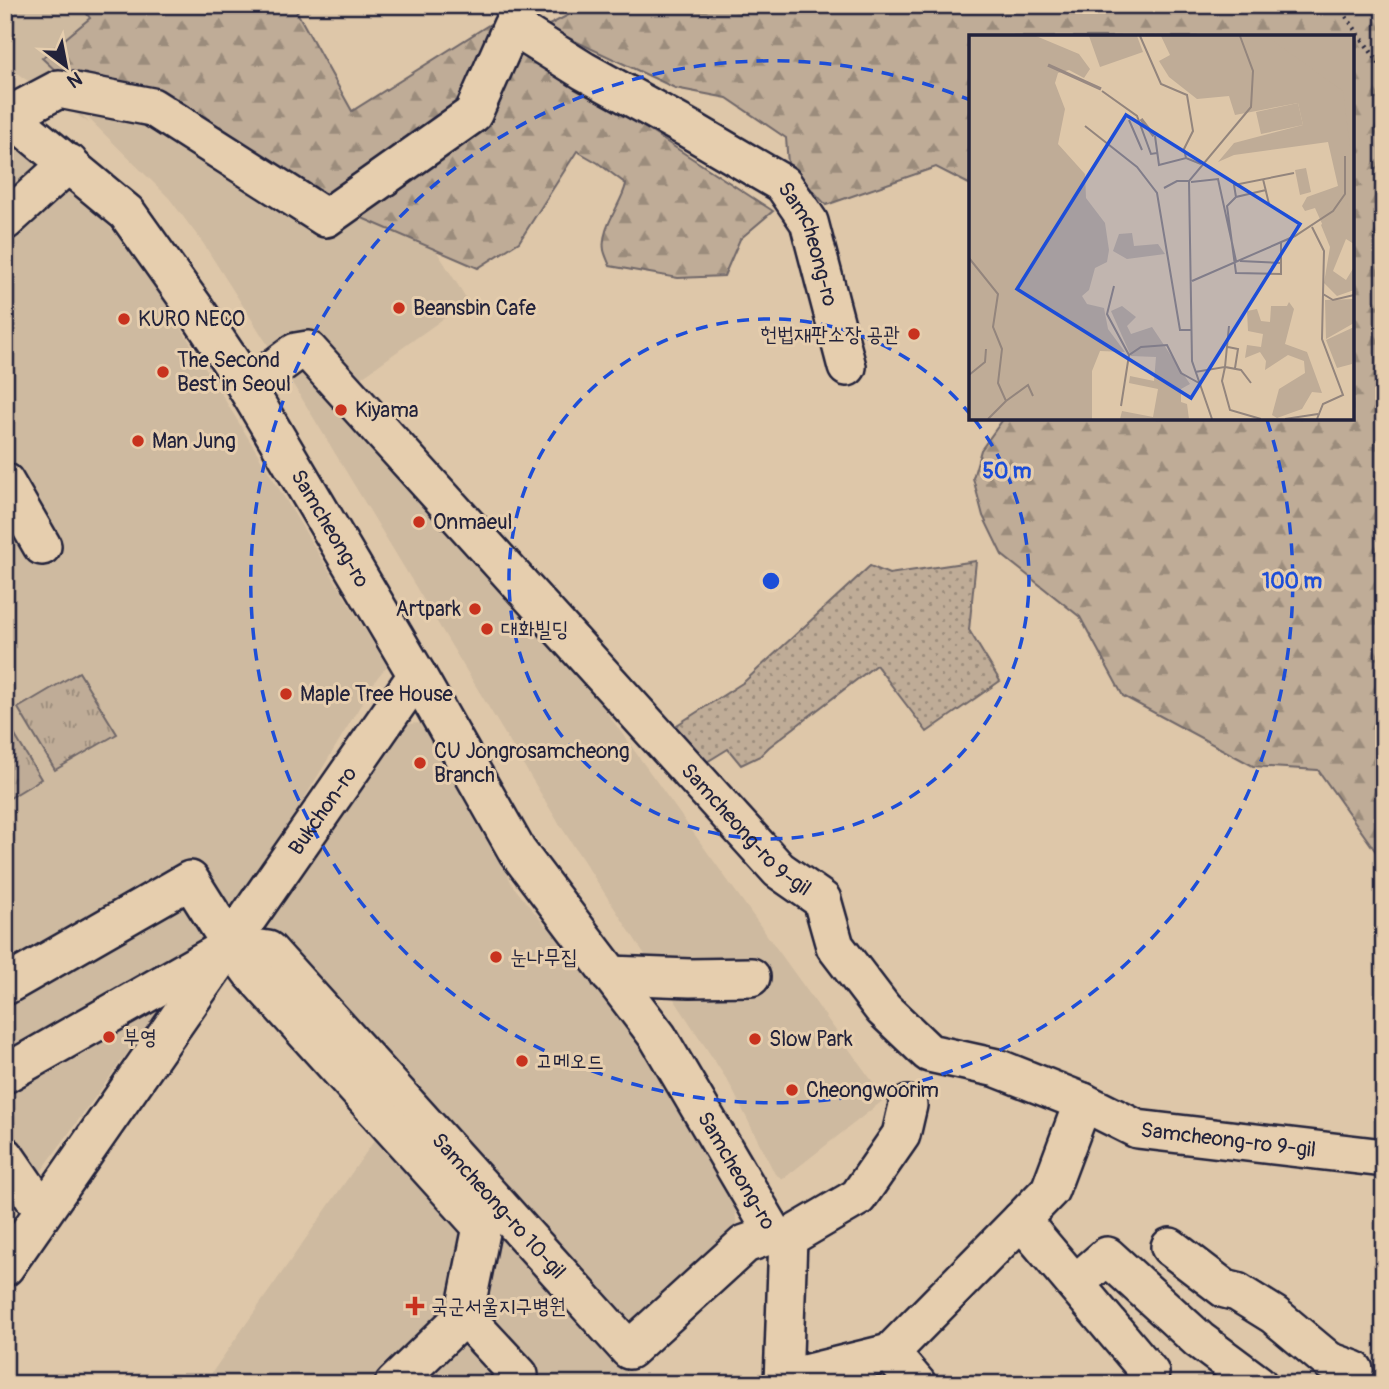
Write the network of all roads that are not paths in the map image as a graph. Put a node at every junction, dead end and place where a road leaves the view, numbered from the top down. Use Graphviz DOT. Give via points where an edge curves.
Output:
graph roads {
  1 [pos="507,16"];
  2 [pos="8,114"];
  3 [pos="69,163"];
  4 [pos="5,220"];
  5 [pos="847,367"];
  6 [pos="247,388"];
  7 [pos="5,482"];
  8 [pos="42,546"];
  9 [pos="417,675"];
  10 [pos="231,945"];
  11 [pos="610,975"];
  12 [pos="751,977"];
  13 [pos="5,986"];
  14 [pos="5,1074"];
  15 [pos="1083,1102"];
  16 [pos="908,1105"];
  17 [pos="5,1156"];
  18 [pos="1384,1158"];
  19 [pos="43,1211"];
  20 [pos="1021,1220"];
  21 [pos="781,1236"];
  22 [pos="1170,1247"];
  23 [pos="5,1267"];
  24 [pos="1075,1284"];
  25 [pos="464,1316"];
  26 [pos="890,1353"];
  27 [pos="1354,1370"];
  28 [pos="1150,1373"];
  29 [pos="783,1381"];
  30 [pos="394,1384"];
  31 [pos="509,1384"];
  32 [pos="917,1384"];
  33 [pos="1258,1384"];
  1 -- 2 [label="street, Samcheong-ro" via="473,114 326,218 152,107 59,89"];
  1 -- 5 [label="street, Samcheong-ro" via="584,71 783,184 808,222"];
  2 -- 3 [label="street, Samcheong-ro"];
  3 -- 4 [label="street"];
  3 -- 6 [label="street, Samcheong-ro" via="127,213"];
  6 -- 9 [label="street, Samcheong-ro"];
  6 -- 15 [label="street, Samcheong-ro 9-gil" via="296,352 308,350 779,870 822,900 835,946 883,1009 929,1053 997,1068"];
  7 -- 8 [label="street"];
  9 -- 10 [label="street, Bukchon-ro"];
  9 -- 11 [label="street, Samcheong-ro" via="517,851"];
  10 -- 13 [label="street" via="190,880"];
  10 -- 14 [label="street, Bukchon-ro"];
  10 -- 19 [label="street, Bukchon-ro"];
  10 -- 21 [label="street, Samcheong-ro 10-gil" via="268,950 629,1350 745,1244"];
  10 -- 25 [label="street" via="482,1227"];
  11 -- 12 [label="street"];
  11 -- 21 [label="street, Samcheong-ro" via="658,1037"];
  15 -- 18 [label="street, Samcheong-ro 9-gil" via="1137,1129"];
  15 -- 20 [label="street" via="1050,1190"];
  16 -- 21 [label="street" via="901,1135 858,1196"];
  17 -- 19 [label="street"];
  19 -- 23 [label="street, Bukchon-ro"];
  20 -- 24 [label="street"];
  20 -- 26 [label="street"];
  21 -- 29 [label="street, Samcheong-ro"];
  22 -- 27 [label="street" via="1225,1289 1274,1315 1329,1361"];
  24 -- 28 [label="street"];
  24 -- 33 [label="street" via="1107,1256 1199,1339"];
  25 -- 30 [label="street"];
  25 -- 31 [label="street" via="519,1375"];
  26 -- 29 [label="street"];
  26 -- 32 [label="street"];
}
